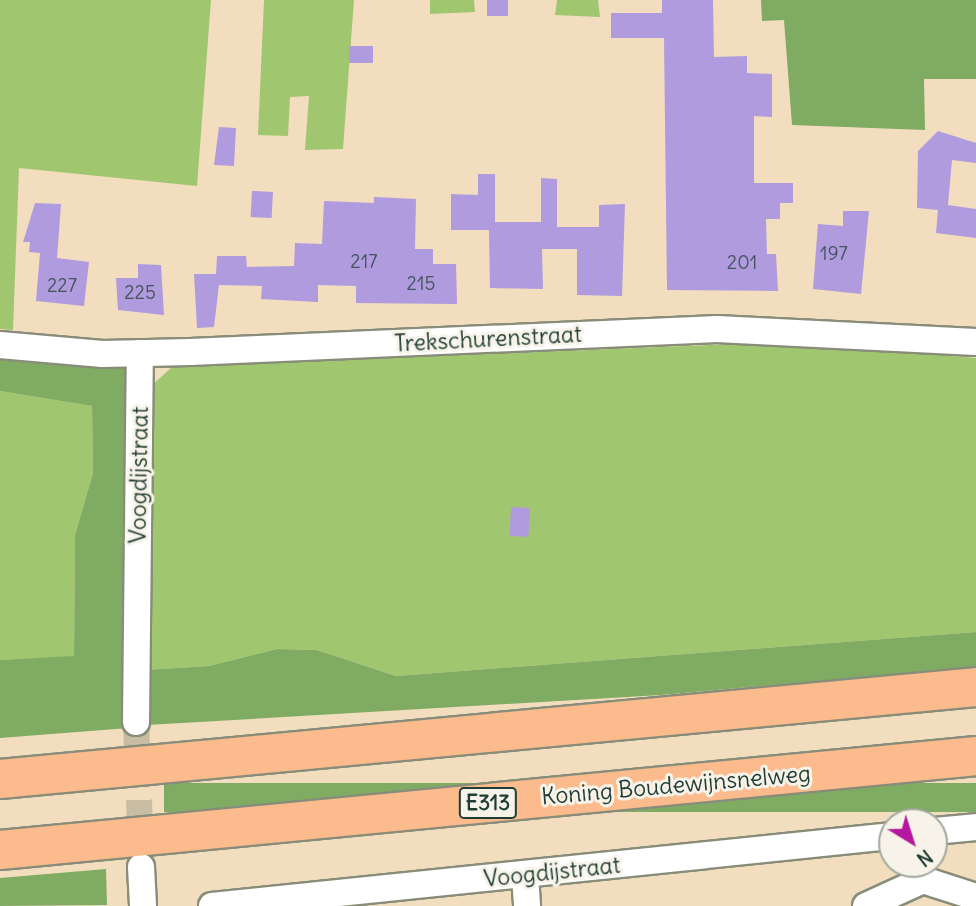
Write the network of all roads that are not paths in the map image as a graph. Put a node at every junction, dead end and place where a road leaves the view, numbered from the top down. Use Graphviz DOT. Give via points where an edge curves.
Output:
graph roads {
  1 [pos="976,342"];
  2 [pos="0,345"];
  3 [pos="140,353"];
  4 [pos="976,687"];
  5 [pos="136,722"];
  6 [pos="976,756"];
  7 [pos="0,779"];
  8 [pos="976,827"];
  9 [pos="948,830"];
  10 [pos="878,838"];
  11 [pos="0,850"];
  12 [pos="141,867"];
  13 [pos="526,876"];
  14 [pos="905,878"];
  15 [pos="919,878"];
  16 [pos="976,897"];
  17 [pos="143,906"];
  18 [pos="212,906"];
  19 [pos="527,906"];
  20 [pos="866,906"];
  1 -- 3 [label="street, Trekschurenstraat" via="717,329"];
  2 -- 3 [label="street, Trekschurenstraat"];
  3 -- 5 [label="street, Voogdijstraat"];
  4 -- 7 [label="highway"];
  6 -- 11 [label="highway, Koning Boudewijnsnelweg / E313"];
  8 -- 9 [label="street"];
  10 -- 13 [label="street, Voogdijstraat"];
  12 -- 17 [label="street"];
  13 -- 18 [label="street, Voogdijstraat"];
  13 -- 19 [label="street"];
  14 -- 20 [label="street"];
  15 -- 16 [label="street"];
}
